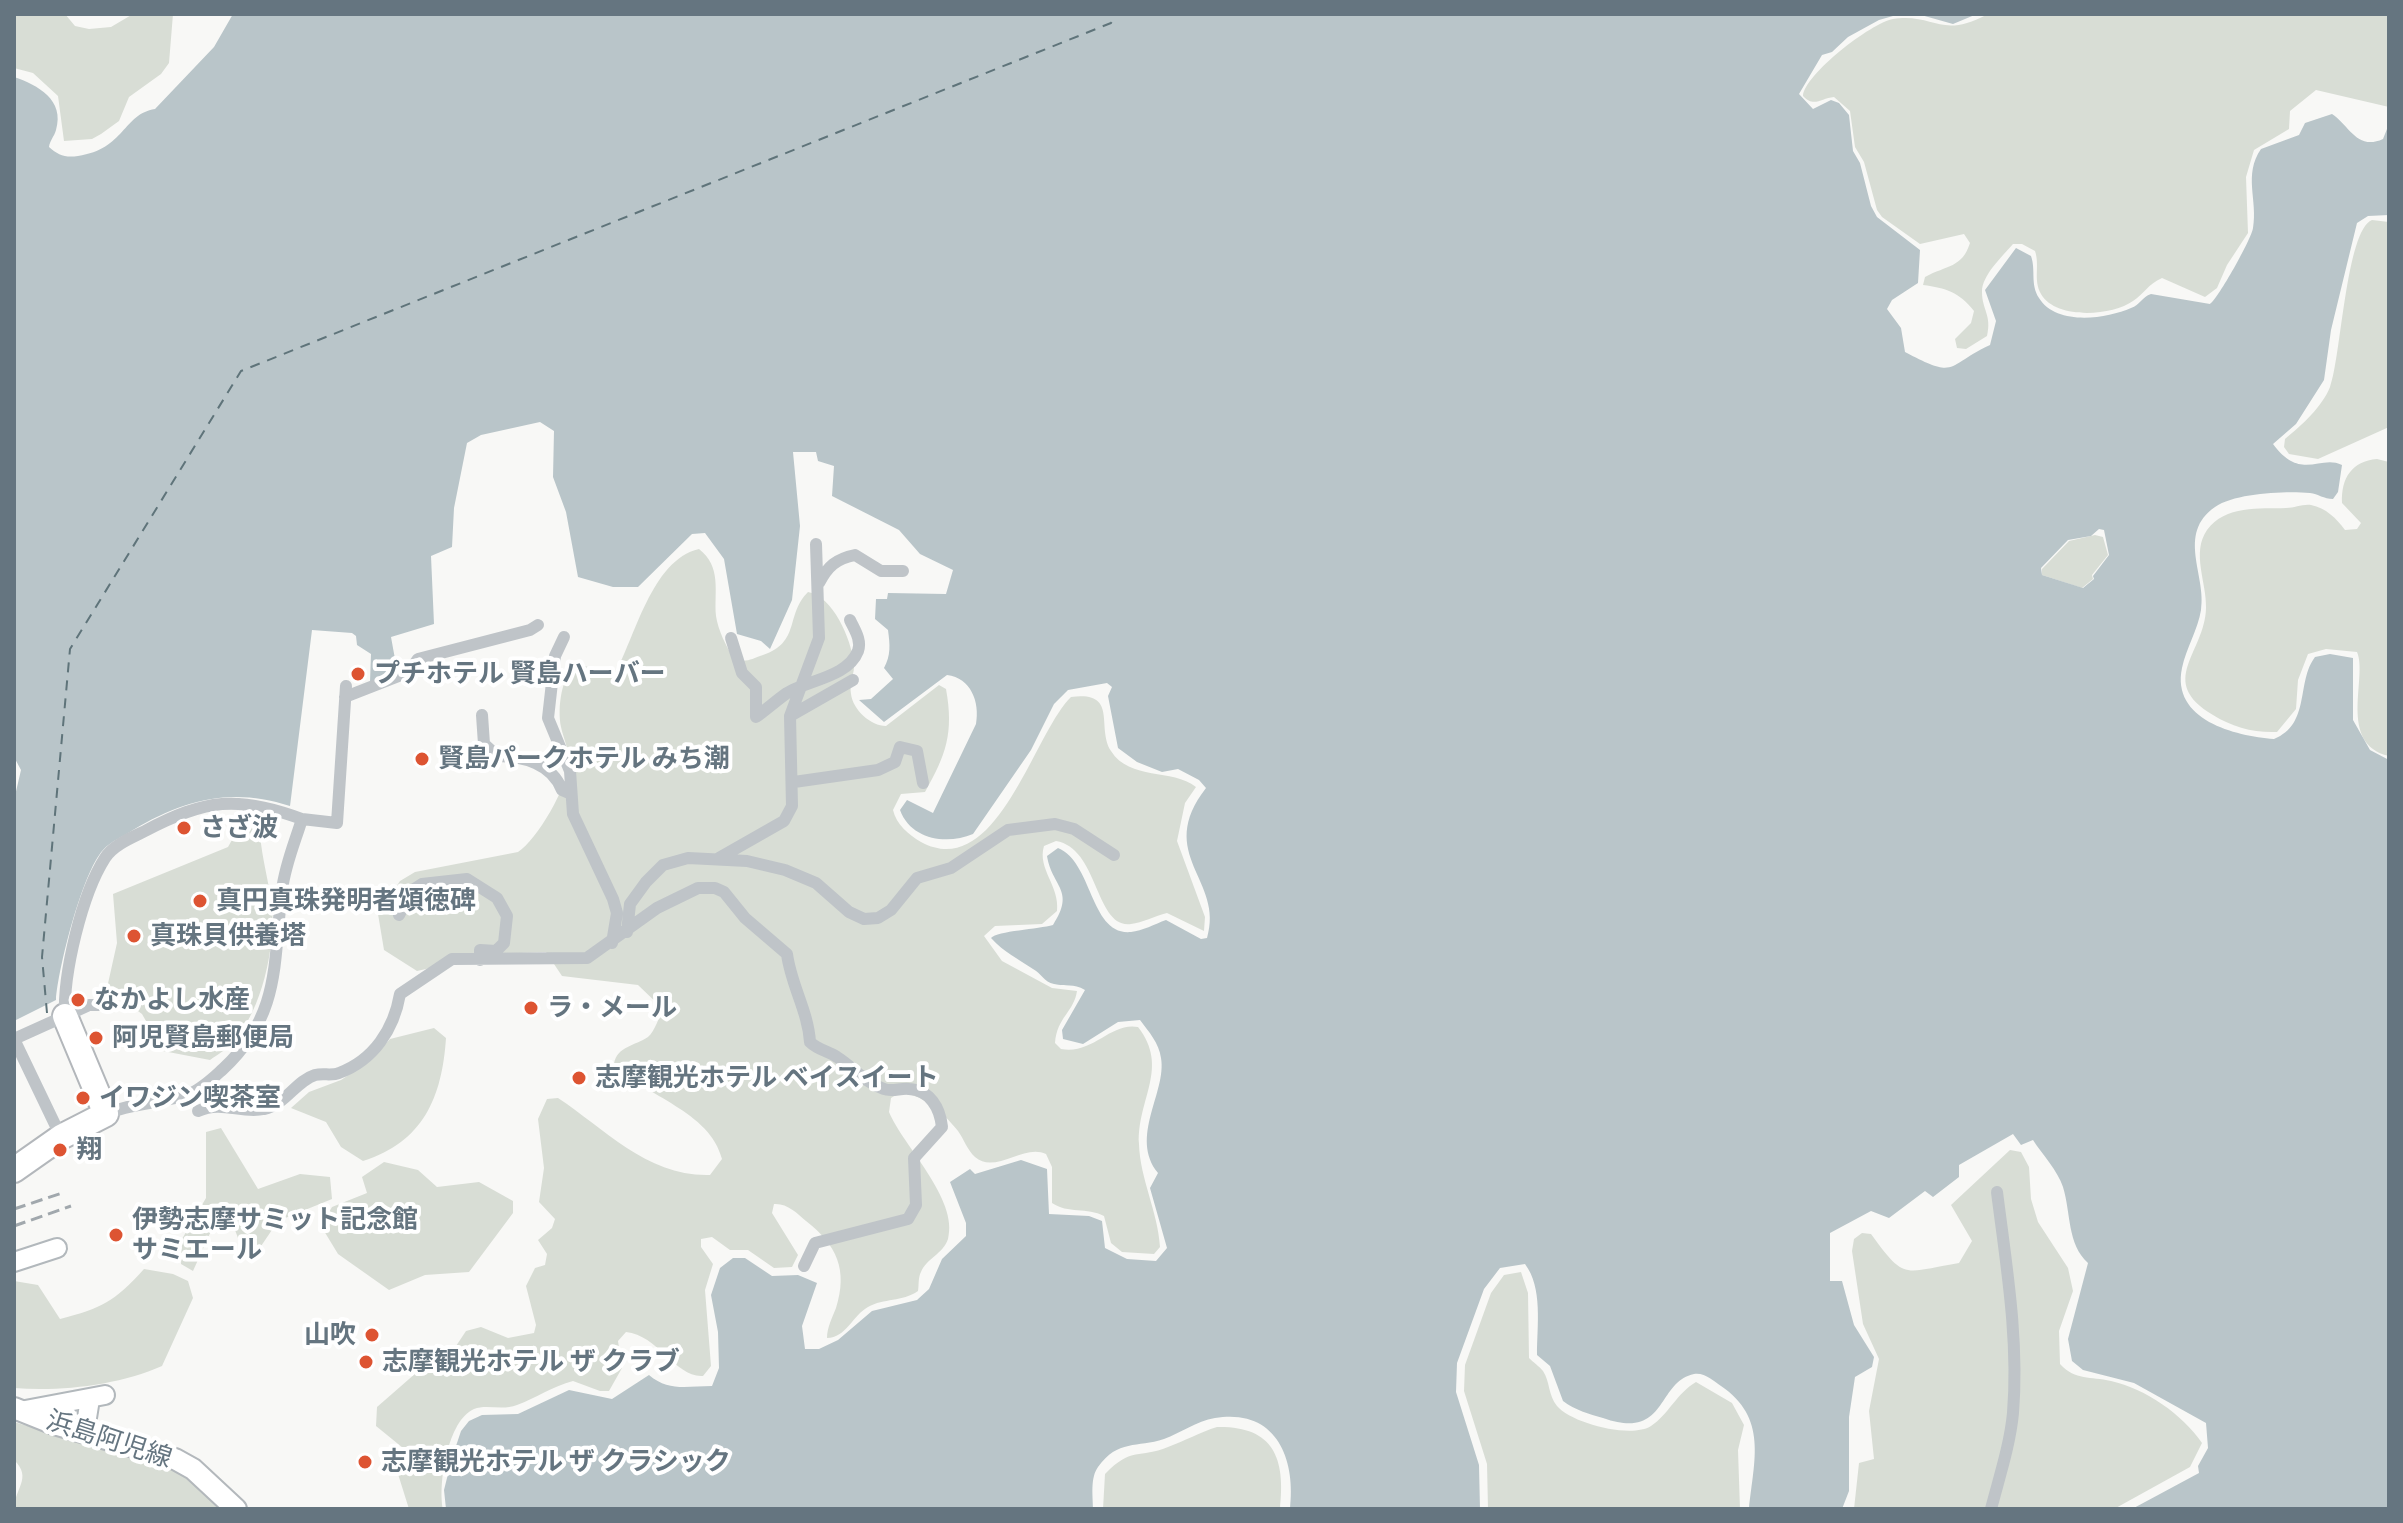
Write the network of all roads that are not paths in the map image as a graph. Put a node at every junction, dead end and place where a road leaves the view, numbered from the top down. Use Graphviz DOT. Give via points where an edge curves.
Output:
graph roads {
  1 [pos="816,544"];
  2 [pos="903,571"];
  3 [pos="817,587"];
  4 [pos="850,620"];
  5 [pos="538,625"];
  6 [pos="564,637"];
  7 [pos="731,638"];
  8 [pos="853,680"];
  9 [pos="800,688"];
  10 [pos="482,715"];
  11 [pos="790,716"];
  12 [pos="794,782"];
  13 [pos="923,783"];
  14 [pos="569,793"];
  15 [pos="302,819"];
  16 [pos="1114,855"];
  17 [pos="719,858"];
  18 [pos="399,915"];
  19 [pos="627,932"];
  20 [pos="612,943"];
  21 [pos="480,960"];
  22 [pos="102,1005"];
  23 [pos="65,1016"];
  24 [pos="14,1039"];
  25 [pos="198,1111"];
  26 [pos="106,1114"];
  27 [pos="61,1137"];
  28 [pos="14,1170"];
  29 [pos="1997,1192"];
  30 [pos="57,1248"];
  31 [pos="14,1262"];
  32 [pos="804,1266"];
  33 [pos="17,1409"];
  34 [pos="91,1434"];
  35 [pos="236,1509"];
  36 [pos="1991,1509"];
  1 -- 3 [label="street"];
  2 -- 3 [label="street" via="881,571 855,555 827,569"];
  3 -- 9 [label="street" via="819,638"];
  4 -- 9 [label="street" via="858,651 826,678"];
  5 -- 15 [label="street" via="418,659 409,672 346,692 337,823"];
  6 -- 14 [label="street" via="555,656 548,718 570,771"];
  7 -- 9 [label="street" via="742,673 756,687 756,717"];
  8 -- 11 [label="street"];
  9 -- 11 [label="street"];
  10 -- 14 [label="street" via="484,744 497,756 521,756 557,776"];
  11 -- 12 [label="street"];
  12 -- 13 [label="street" via="878,770 895,762 900,747 917,751"];
  12 -- 17 [label="street" via="792,806 784,821"];
  14 -- 20 [label="street" via="573,814 613,899 617,913"];
  15 -- 23 [label="street" via="251,803 214,802 154,826 110,852 69,958"];
  15 -- 26 [label="street" via="282,890 274,981 250,1038 232,1060 189,1094"];
  16 -- 17 [label="street" via="1074,829 1055,824 1008,830 951,868 917,878 891,910 864,919 816,883 785,870"];
  17 -- 19 [label="street" via="663,865 630,904"];
  18 -- 21 [label="street" via="411,891 422,884 467,879 497,898 507,916 504,943 496,951 480,950"];
  19 -- 20 [label="street"];
  19 -- 32 [label="street" via="677,896 698,888 724,892 787,954 810,1042 885,1090 924,1093 941,1111 942,1127 914,1158 916,1205 908,1219 815,1243"];
  20 -- 21 [label="street" via="587,958"];
  21 -- 25 [label="street" via="452,959 400,994 396,1018 382,1041 337,1074 314,1075 266,1109 219,1105"];
  22 -- 23 [label="street"];
  23 -- 24 [label="street"];
  23 -- 26 [label="highway"];
  24 -- 27 [label="street"];
  26 -- 27 [label="highway"];
  27 -- 28 [label="highway"];
  29 -- 36 [label="street" via="2014,1392 2010,1437"];
  30 -- 31 [label="street"];
  33 -- 34 [label="main road, 浜島阿児線"];
  33 -- 34 [label="street" via="97,1397 86,1424"];
  34 -- 35 [label="main road, 浜島阿児線" via="175,1459"];
}
